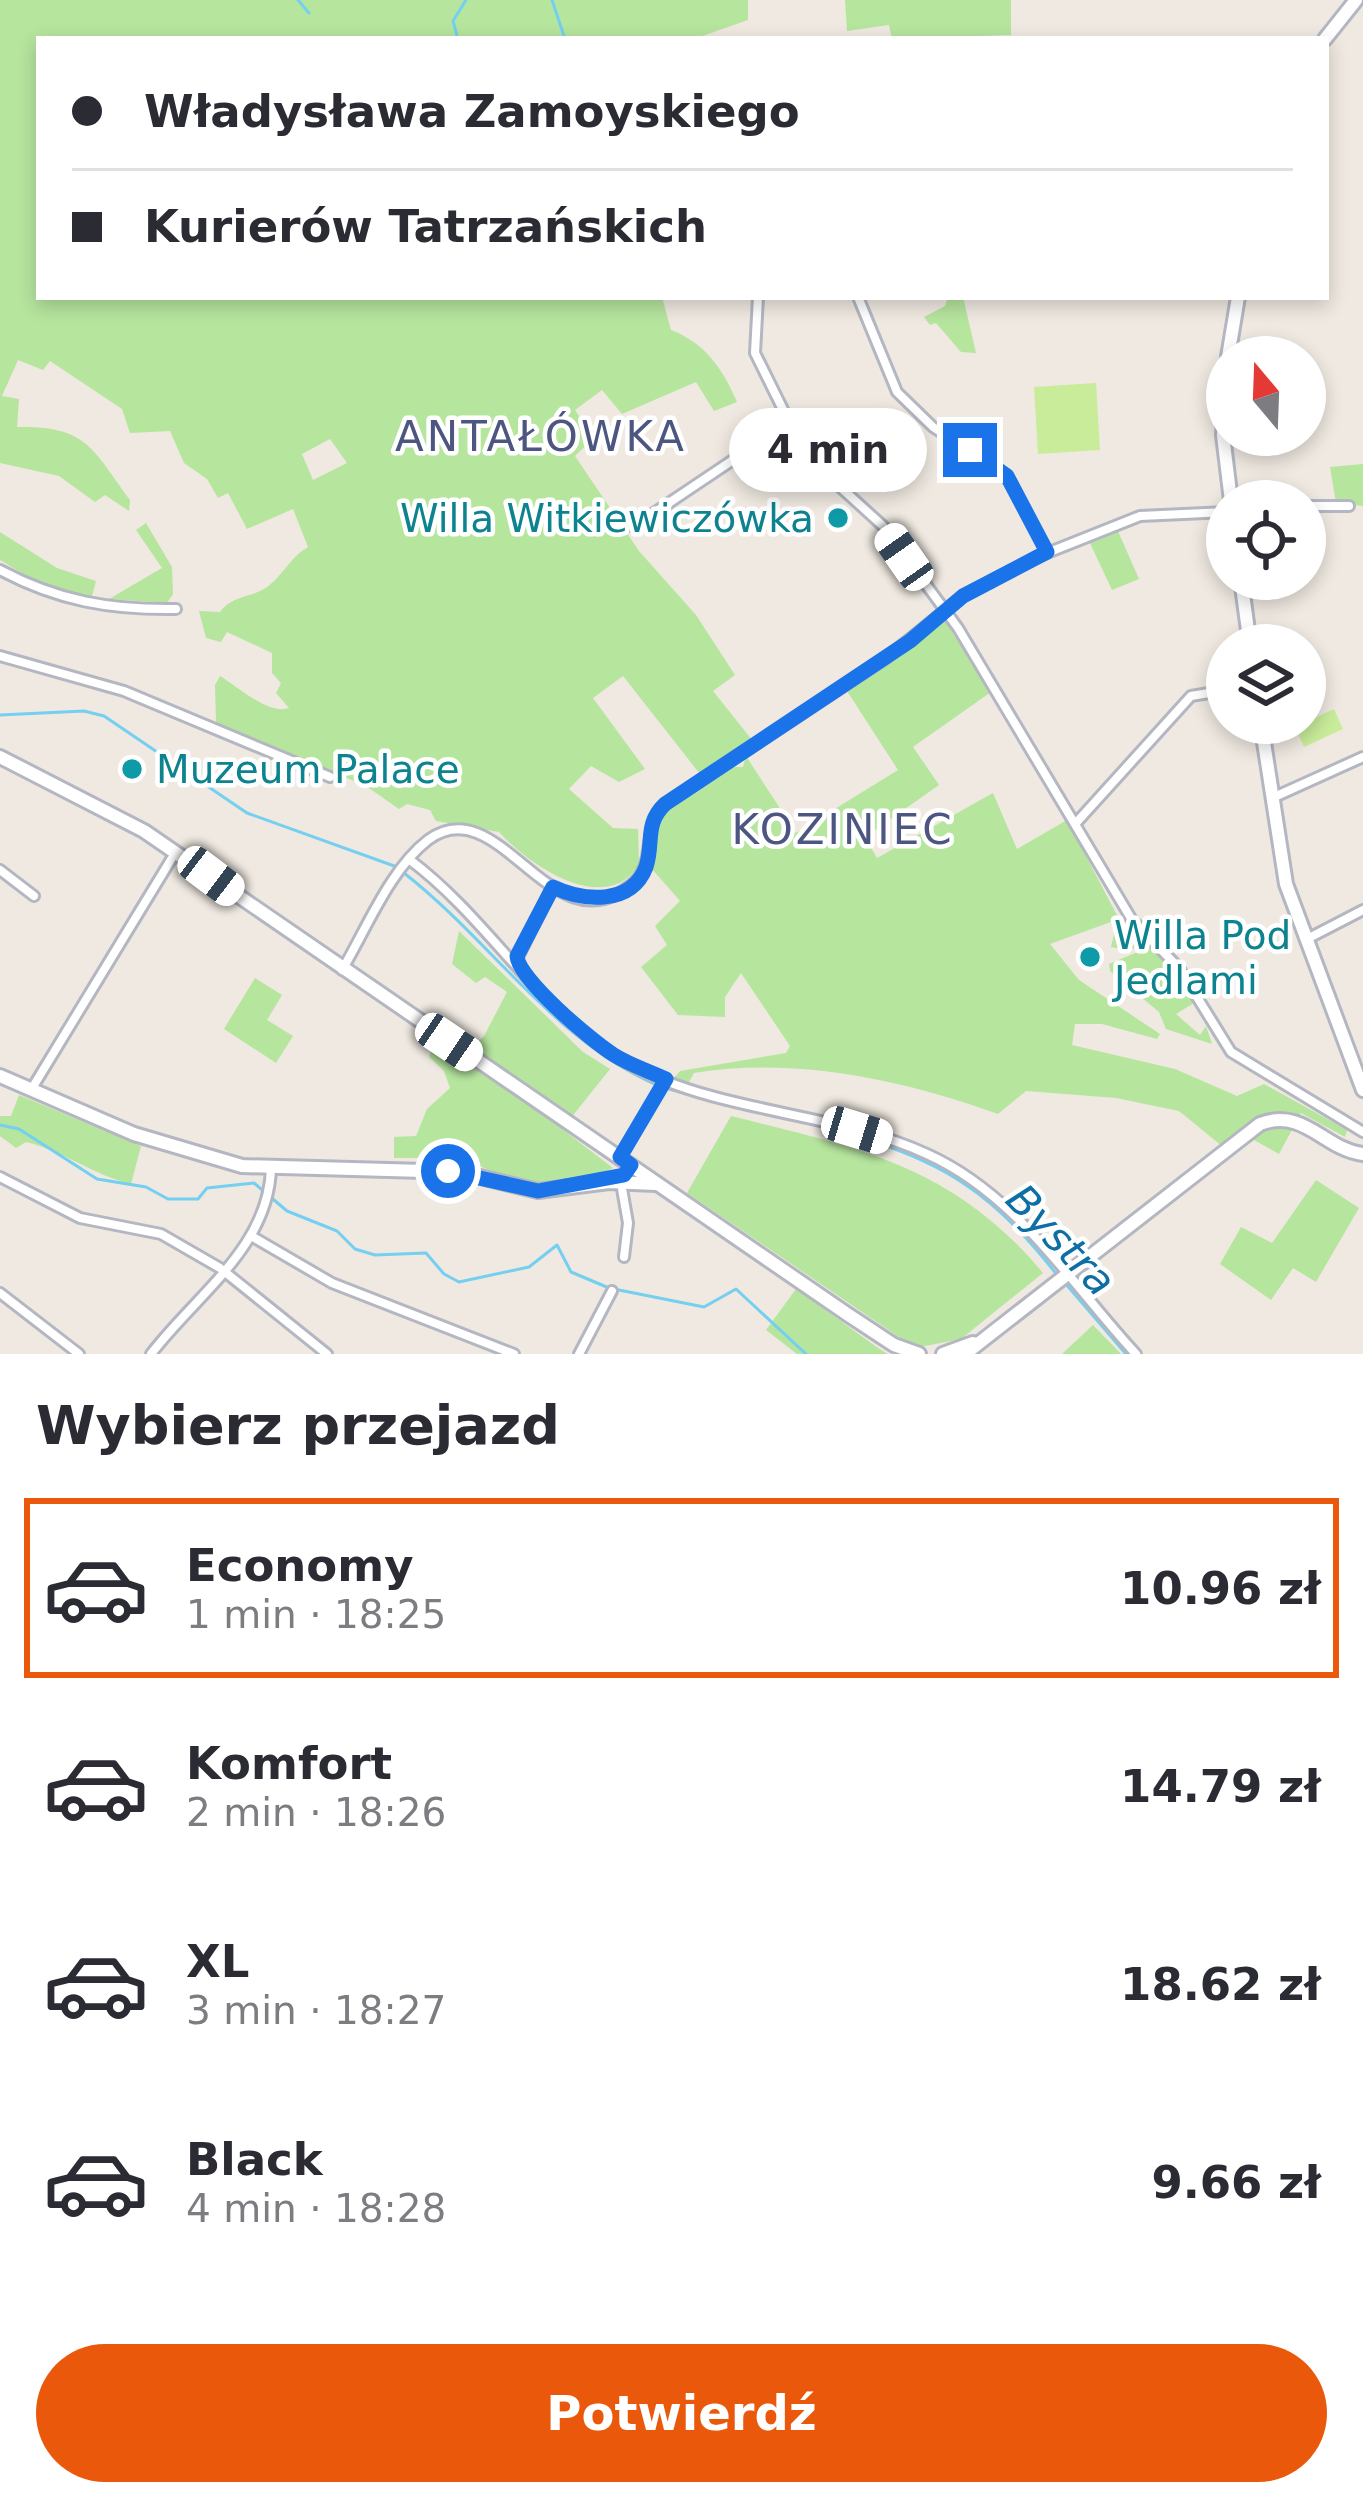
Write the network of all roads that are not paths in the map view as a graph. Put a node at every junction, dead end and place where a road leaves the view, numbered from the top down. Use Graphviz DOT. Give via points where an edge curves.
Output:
graph roads {
  1 [pos="1356,0"];
  2 [pos="1327,36"];
  3 [pos="758,300"];
  4 [pos="859,300"];
  5 [pos="1238,300"];
  6 [pos="1232,336"];
  7 [pos="788,423"];
  8 [pos="1326,506"];
  9 [pos="1349,506"];
  10 [pos="1206,513"];
  11 [pos="633,527"];
  12 [pos="1047,552"];
  13 [pos="0,570"];
  14 [pos="176,609"];
  15 [pos="947,613"];
  16 [pos="0,656"];
  17 [pos="1206,694"];
  18 [pos="1264,744"];
  19 [pos="0,757"];
  20 [pos="1363,757"];
  21 [pos="330,777"];
  22 [pos="1270,798"];
  23 [pos="1076,824"];
  24 [pos="175,854"];
  25 [pos="408,863"];
  26 [pos="0,870"];
  27 [pos="553,887"];
  28 [pos="34,896"];
  29 [pos="1363,910"];
  30 [pos="1305,940"];
  31 [pos="516,962"];
  32 [pos="342,970"];
  33 [pos="0,1076"];
  34 [pos="665,1080"];
  35 [pos="31,1090"];
  36 [pos="1363,1090"];
  37 [pos="1362,1142"];
  38 [pos="626,1161"];
  39 [pos="272,1168"];
  40 [pos="0,1178"];
  41 [pos="615,1182"];
  42 [pos="657,1184"];
  43 [pos="253,1237"];
  44 [pos="623,1257"];
  45 [pos="223,1270"];
  46 [pos="1066,1271"];
  47 [pos="612,1291"];
  48 [pos="0,1294"];
  49 [pos="309,1339"];
  50 [pos="980,1339"];
  51 [pos="898,1350"];
  52 [pos="79,1354"];
  53 [pos="151,1354"];
  54 [pos="305,1354"];
  55 [pos="327,1354"];
  56 [pos="514,1354"];
  57 [pos="579,1354"];
  58 [pos="923,1354"];
  59 [pos="941,1354"];
  60 [pos="965,1354"];
  61 [pos="1136,1354"];
  1 -- 2 [label="street"];
  3 -- 7 [label="street" via="755,353"];
  4 -- 12 [label="street" via="897,392 932,427 1007,476"];
  5 -- 6 [label="street"];
  7 -- 11 [label="street"];
  7 -- 15 [label="street" via="813,465 883,526"];
  8 -- 9 [label="street"];
  10 -- 12 [label="street" via="1140,517"];
  12 -- 15 [label="street" via="963,596"];
  13 -- 14 [label="street" via="79,604"];
  15 -- 23 [label="street"];
  15 -- 27 [label="street" via="665,804 631,886 592,899"];
  16 -- 21 [label="street" via="124,691"];
  17 -- 23 [label="street" via="1191,696"];
  18 -- 22 [label="street"];
  19 -- 24 [label="street" via="104,807"];
  20 -- 22 [label="street"];
  22 -- 30 [label="street"];
  23 -- 37 [label="street" via="1132,920 1179,968 1224,1044"];
  24 -- 32 [label="street"];
  24 -- 35 [label="street"];
  25 -- 27 [label="street" via="438,834 472,830"];
  25 -- 31 [label="street"];
  25 -- 32 [label="street"];
  26 -- 28 [label="street"];
  27 -- 31 [label="street"];
  29 -- 30 [label="street"];
  30 -- 36 [label="street"];
  31 -- 34 [label="street" via="574,1024 616,1057"];
  32 -- 38 [label="street"];
  33 -- 35 [label="street"];
  34 -- 38 [label="street"];
  34 -- 46 [label="street" via="925,1153 985,1191"];
  35 -- 39 [label="street" via="145,1138"];
  37 -- 46 [label="street" via="1340,1145 1297,1121 1264,1122"];
  38 -- 41 [label="street"];
  38 -- 42 [label="street"];
  39 -- 41 [label="street" via="460,1172 538,1191"];
  39 -- 43 [label="street" via="268,1206"];
  40 -- 45 [label="street" via="80,1218 157,1232"];
  41 -- 42 [label="street"];
  41 -- 44 [label="street" via="628,1223"];
  42 -- 51 [label="street"];
  43 -- 45 [label="street"];
  43 -- 56 [label="street" via="332,1283"];
  45 -- 49 [label="street"];
  45 -- 53 [label="street"];
  46 -- 50 [label="street"];
  46 -- 61 [label="street"];
  47 -- 57 [label="street"];
  48 -- 52 [label="street"];
  49 -- 54 [label="street"];
  49 -- 55 [label="street"];
  50 -- 59 [label="street"];
  50 -- 60 [label="street"];
  51 -- 58 [label="street"];
  58 -- 59 [label="street"];
}
